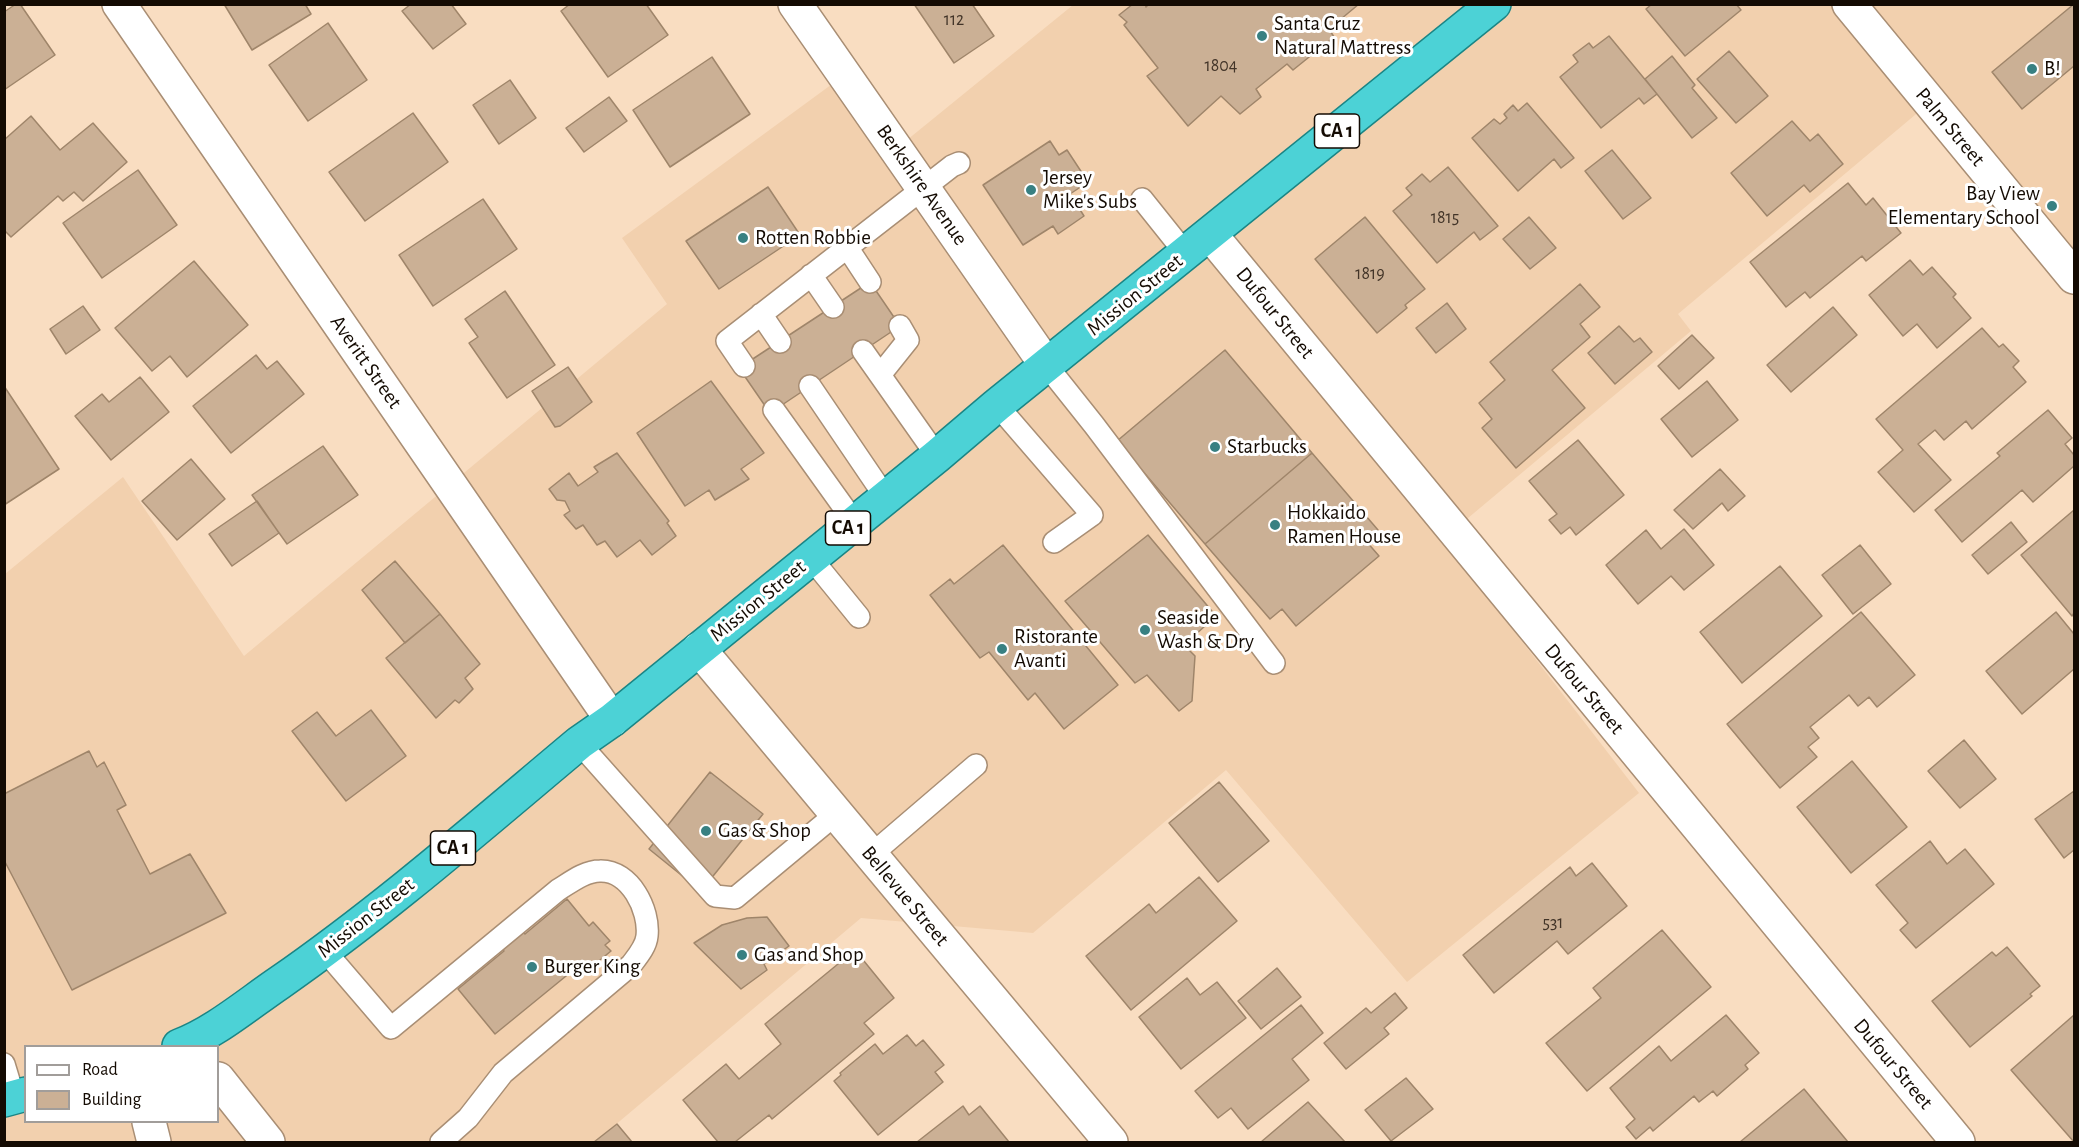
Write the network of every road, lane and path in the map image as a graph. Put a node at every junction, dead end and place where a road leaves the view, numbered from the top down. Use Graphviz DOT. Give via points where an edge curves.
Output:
graph roads {
  1 [pos="119,4"];
  2 [pos="795,4"];
  3 [pos="1492,5"];
  4 [pos="1862,9"];
  5 [pos="959,163"];
  6 [pos="923,188"];
  7 [pos="1142,199"];
  8 [pos="1198,244"];
  9 [pos="847,247"];
  10 [pos="811,275"];
  11 [pos="2074,277"];
  12 [pos="870,282"];
  13 [pos="833,307"];
  14 [pos="761,314"];
  15 [pos="900,326"];
  16 [pos="780,342"];
  17 [pos="863,351"];
  18 [pos="744,366"];
  19 [pos="1047,366"];
  20 [pos="880,375"];
  21 [pos="810,386"];
  22 [pos="997,405"];
  23 [pos="774,410"];
  24 [pos="937,456"];
  25 [pos="886,498"];
  26 [pos="855,523"];
  27 [pos="1054,542"];
  28 [pos="811,558"];
  29 [pos="859,617"];
  30 [pos="699,649"];
  31 [pos="1274,663"];
  32 [pos="612,720"];
  33 [pos="579,743"];
  34 [pos="976,765"];
  35 [pos="836,814"];
  36 [pos="871,855"];
  37 [pos="325,951"];
  38 [pos="186,1045"];
  39 [pos="4,1064"];
  40 [pos="219,1080"];
  41 [pos="15,1097"];
  42 [pos="150,1123"];
  43 [pos="154,1143"];
  44 [pos="268,1143"];
  45 [pos="441,1143"];
  46 [pos="1111,1143"];
  47 [pos="1958,1143"];
  1 -- 32 [label="street, Averitt Street"];
  2 -- 6 [label="street, Berkshire Avenue"];
  3 -- 8 [label="highway, Mission Street / CA 1"];
  4 -- 11 [label="street, Palm Street"];
  5 -- 6 [label="lane"];
  6 -- 9 [label="lane"];
  6 -- 19 [label="street, Berkshire Avenue"];
  7 -- 8 [label="lane"];
  8 -- 19 [label="highway, Mission Street / CA 1"];
  8 -- 47 [label="street, Dufour Street"];
  9 -- 10 [label="lane"];
  9 -- 12 [label="lane"];
  10 -- 13 [label="lane"];
  10 -- 14 [label="lane"];
  14 -- 16 [label="lane"];
  14 -- 18 [label="lane" via="727,341"];
  15 -- 20 [label="lane" via="908,340"];
  17 -- 20 [label="lane"];
  19 -- 22 [label="highway, Mission Street / CA 1"];
  19 -- 31 [label="lane"];
  20 -- 24 [label="lane"];
  21 -- 25 [label="lane"];
  22 -- 24 [label="highway, Mission Street / CA 1"];
  22 -- 27 [label="lane" via="1092,515"];
  23 -- 26 [label="lane"];
  24 -- 25 [label="highway, Mission Street / CA 1"];
  25 -- 26 [label="highway, Mission Street / CA 1"];
  26 -- 28 [label="highway, Mission Street / CA 1"];
  28 -- 29 [label="lane"];
  28 -- 30 [label="highway, Mission Street / CA 1"];
  30 -- 32 [label="highway, Mission Street / CA 1"];
  30 -- 35 [label="street, Bellevue Street"];
  32 -- 33 [label="highway, Mission Street / CA 1"];
  33 -- 35 [label="lane" via="715,896 735,898"];
  33 -- 37 [label="highway, Mission Street / CA 1"];
  34 -- 36 [label="lane"];
  35 -- 36 [label="street, Bellevue Street"];
  36 -- 46 [label="street, Bellevue Street"];
  37 -- 38 [label="highway, Mission Street / CA 1"];
  37 -- 45 [label="lane" via="391,1028 558,890 584,874 601,870 618,875 644,906 647,938 631,965 503,1073 468,1118"];
  39 -- 41 [label="lane"];
  40 -- 44 [label="street"];
  42 -- 43 [label="street"];
}
